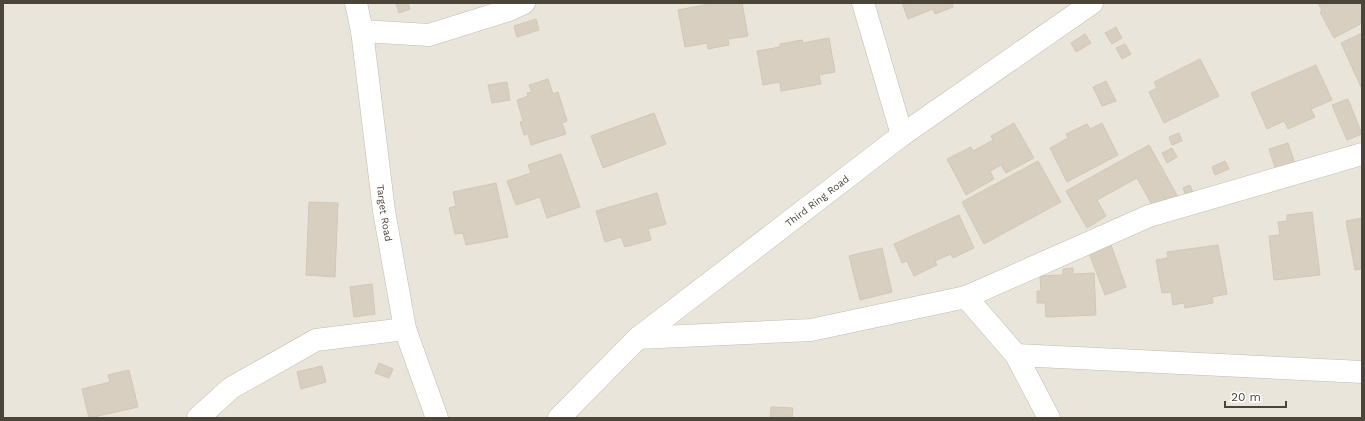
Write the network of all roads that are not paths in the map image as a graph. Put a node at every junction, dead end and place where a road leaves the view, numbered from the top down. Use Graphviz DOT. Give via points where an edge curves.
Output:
graph roads {
  1 [pos="356,3"];
  2 [pos="524,3"];
  3 [pos="862,3"];
  4 [pos="1092,3"];
  5 [pos="362,31"];
  6 [pos="902,135"];
  7 [pos="1362,154"];
  8 [pos="966,297"];
  9 [pos="404,329"];
  10 [pos="638,338"];
  11 [pos="1016,355"];
  12 [pos="1362,372"];
  13 [pos="198,418"];
  14 [pos="437,418"];
  15 [pos="558,418"];
  16 [pos="1049,418"];
  1 -- 5 [label="street, Target Road"];
  2 -- 5 [label="street" via="429,35"];
  3 -- 6 [label="street"];
  4 -- 6 [label="street, Third Ring Road"];
  5 -- 9 [label="street, Target Road" via="384,211"];
  6 -- 10 [label="street, Third Ring Road"];
  7 -- 8 [label="street" via="1150,216"];
  8 -- 10 [label="street" via="811,330"];
  8 -- 11 [label="street"];
  9 -- 13 [label="street" via="316,340 231,388"];
  9 -- 14 [label="street, Target Road"];
  10 -- 15 [label="street, Third Ring Road"];
  11 -- 12 [label="street"];
  11 -- 16 [label="street"];
}
